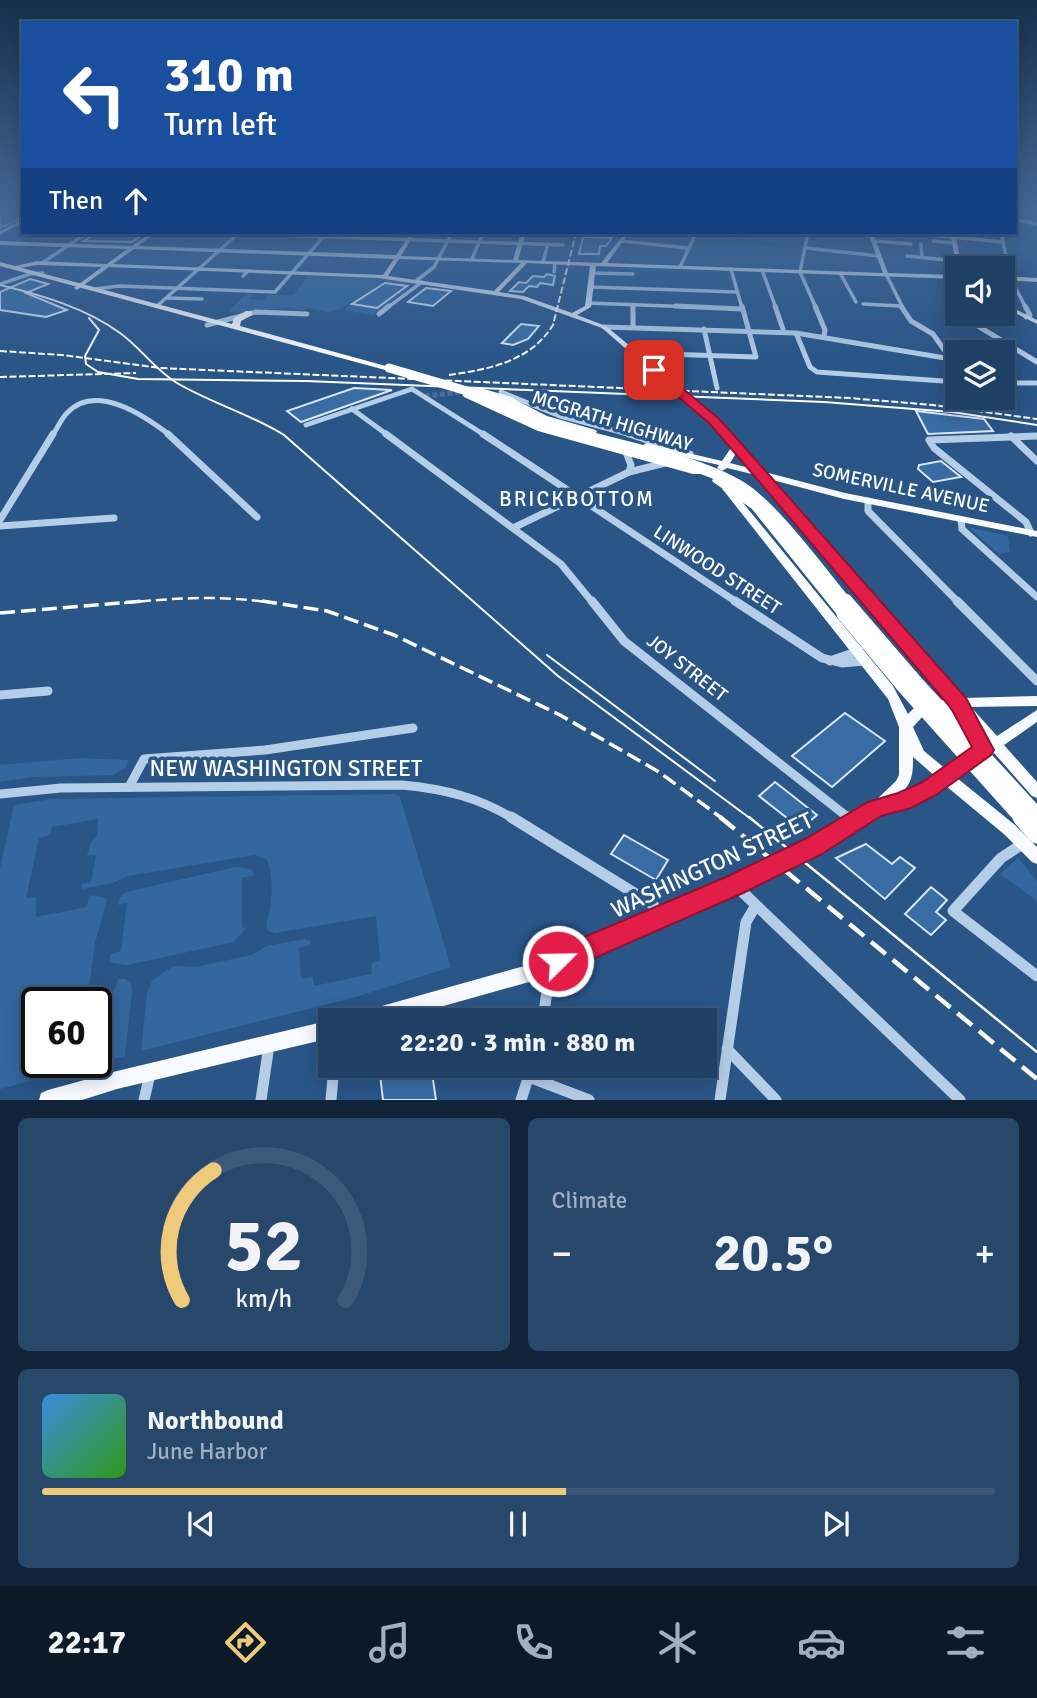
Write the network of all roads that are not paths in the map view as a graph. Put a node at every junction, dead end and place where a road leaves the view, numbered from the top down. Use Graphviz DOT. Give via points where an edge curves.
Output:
graph roads {
  1 [pos="46,260"];
  2 [pos="115,260"];
  3 [pos="210,260"];
  4 [pos="303,260"];
  5 [pos="396,260"];
  6 [pos="438,260"];
  7 [pos="501,260"];
  8 [pos="606,260"];
  9 [pos="682,260"];
  10 [pos="803,260"];
  11 [pos="881,260"];
  12 [pos="515,261"];
  13 [pos="526,261"];
  14 [pos="543,262"];
  15 [pos="42,263"];
  16 [pos="555,264"];
  17 [pos="593,264"];
  18 [pos="603,264"];
  19 [pos="109,265"];
  20 [pos="632,265"];
  21 [pos="0,266"];
  22 [pos="16,267"];
  23 [pos="680,267"];
  24 [pos="200,269"];
  25 [pos="731,269"];
  26 [pos="762,270"];
  27 [pos="248,271"];
  28 [pos="800,271"];
  29 [pos="292,272"];
  30 [pos="554,272"];
  31 [pos="43,273"];
  32 [pos="592,273"];
  33 [pos="840,273"];
  34 [pos="30,274"];
  35 [pos="633,274"];
  36 [pos="886,274"];
  37 [pos="243,276"];
  38 [pos="385,276"];
  39 [pos="945,276"];
  40 [pos="1015,279"];
  41 [pos="1037,280"];
  42 [pos="419,282"];
  43 [pos="0,284"];
  44 [pos="80,286"];
  45 [pos="591,287"];
  46 [pos="1015,287"];
  47 [pos="178,288"];
  48 [pos="634,288"];
  49 [pos="95,289"];
  50 [pos="737,292"];
  51 [pos="495,293"];
  52 [pos="167,298"];
  53 [pos="202,299"];
  54 [pos="588,303"];
  55 [pos="633,305"];
  56 [pos="157,306"];
  57 [pos="901,306"];
  58 [pos="743,309"];
  59 [pos="1015,311"];
  60 [pos="249,313"];
  61 [pos="307,314"];
  62 [pos="379,314"];
  63 [pos="573,315"];
  64 [pos="1026,317"];
  65 [pos="1037,322"];
  66 [pos="210,324"];
  67 [pos="633,326"];
  68 [pos="978,326"];
  69 [pos="604,327"];
  70 [pos="236,328"];
  71 [pos="704,329"];
  72 [pos="748,330"];
  73 [pos="784,332"];
  74 [pos="796,333"];
  75 [pos="824,337"];
  76 [pos="945,351"];
  77 [pos="634,353"];
  78 [pos="710,355"];
  79 [pos="945,358"];
  80 [pos="1037,362"];
  81 [pos="385,369"];
  82 [pos="945,381"];
  83 [pos="1015,383"];
  84 [pos="1037,383"];
  85 [pos="451,385"];
  86 [pos="717,388"];
  87 [pos="501,392"];
  88 [pos="352,410"];
  89 [pos="306,425"];
  90 [pos="1010,435"];
  91 [pos="1037,436"];
  92 [pos="736,447"];
  93 [pos="626,452"];
  94 [pos="694,456"];
  95 [pos="1037,461"];
  96 [pos="665,463"];
  97 [pos="725,464"];
  98 [pos="629,472"];
  99 [pos="759,473"];
  100 [pos="721,482"];
  101 [pos="578,496"];
  102 [pos="868,501"];
  103 [pos="1,515"];
  104 [pos="257,517"];
  105 [pos="114,518"];
  106 [pos="961,520"];
  107 [pos="0,526"];
  108 [pos="513,527"];
  109 [pos="1034,534"];
  110 [pos="1037,597"];
  111 [pos="910,647"];
  112 [pos="863,656"];
  113 [pos="1037,681"];
  114 [pos="48,691"];
  115 [pos="0,695"];
  116 [pos="1037,701"];
  117 [pos="959,703"];
  118 [pos="1037,715"];
  119 [pos="906,727"];
  120 [pos="412,728"];
  121 [pos="989,747"];
  122 [pos="946,778"];
  123 [pos="129,787"];
  124 [pos="1037,792"];
  125 [pos="0,794"];
  126 [pos="1037,806"];
  127 [pos="876,808"];
  128 [pos="1037,815"];
  129 [pos="854,822"];
  130 [pos="1025,837"];
  131 [pos="1037,857"];
  132 [pos="735,885"];
  133 [pos="755,907"];
  134 [pos="662,916"];
  135 [pos="543,968"];
  136 [pos="1037,976"];
  137 [pos="406,1008"];
  138 [pos="545,1008"];
  139 [pos="318,1032"];
  140 [pos="269,1045"];
  141 [pos="727,1049"];
  142 [pos="150,1073"];
  143 [pos="333,1078"];
  144 [pos="528,1078"];
  145 [pos="544,1078"];
  146 [pos="48,1100"];
  147 [pos="144,1100"];
  148 [pos="261,1100"];
  149 [pos="331,1100"];
  150 [pos="521,1100"];
  151 [pos="589,1100"];
  152 [pos="720,1100"];
  153 [pos="776,1100"];
  154 [pos="960,1100"];
  1 -- 15 [label="street"];
  2 -- 19 [label="main road"];
  3 -- 24 [label="street"];
  4 -- 29 [label="street"];
  5 -- 38 [label="main road"];
  6 -- 42 [label="street"];
  7 -- 12 [label="main road"];
  8 -- 18 [label="main road"];
  9 -- 23 [label="street"];
  10 -- 28 [label="street"];
  11 -- 36 [label="main road"];
  12 -- 13 [label="main road"];
  13 -- 14 [label="main road"];
  13 -- 51 [label="main road"];
  14 -- 17 [label="main road"];
  15 -- 19 [label="main road"];
  15 -- 22 [label="main road"];
  16 -- 30 [label="street"];
  17 -- 18 [label="main road"];
  17 -- 32 [label="main road"];
  18 -- 20 [label="main road"];
  19 -- 24 [label="main road"];
  19 -- 44 [label="main road"];
  20 -- 23 [label="main road"];
  20 -- 35 [label="street"];
  21 -- 22 [label="highway"];
  21 -- 34 [label="highway"];
  22 -- 31 [label="highway"];
  23 -- 25 [label="main road"];
  24 -- 27 [label="main road"];
  24 -- 47 [label="street"];
  25 -- 26 [label="main road"];
  25 -- 50 [label="street"];
  26 -- 28 [label="main road"];
  26 -- 73 [label="street"];
  27 -- 29 [label="main road"];
  27 -- 37 [label="street"];
  28 -- 33 [label="main road"];
  28 -- 75 [label="street"];
  29 -- 38 [label="main road"];
  29 -- 47 [label="street" via="275,292"];
  31 -- 34 [label="street"];
  31 -- 44 [label="highway"];
  32 -- 35 [label="street"];
  32 -- 45 [label="main road"];
  33 -- 36 [label="main road"];
  33 -- 57 [label="street" via="856,302 851,304"];
  34 -- 43 [label="street"];
  34 -- 44 [label="highway"];
  35 -- 48 [label="street"];
  36 -- 39 [label="main road"];
  36 -- 57 [label="street"];
  38 -- 42 [label="main road"];
  40 -- 41 [label="main road"];
  42 -- 51 [label="main road"];
  42 -- 62 [label="street"];
  44 -- 49 [label="highway"];
  44 -- 66 [label="highway"];
  45 -- 48 [label="street"];
  45 -- 54 [label="main road"];
  46 -- 64 [label="street" via="1030,315"];
  47 -- 49 [label="street"];
  47 -- 52 [label="street"];
  48 -- 50 [label="street"];
  49 -- 56 [label="highway"];
  50 -- 58 [label="street"];
  51 -- 63 [label="main road"];
  52 -- 53 [label="street"];
  52 -- 56 [label="street"];
  54 -- 55 [label="street"];
  54 -- 63 [label="main road" via="587,309"];
  55 -- 58 [label="street"];
  55 -- 67 [label="street"];
  56 -- 66 [label="highway"];
  57 -- 76 [label="street" via="913,324 933,334"];
  58 -- 72 [label="street"];
  59 -- 64 [label="main road"];
  60 -- 61 [label="street" via="288,310"];
  60 -- 66 [label="street"];
  60 -- 70 [label="highway" via="237,320"];
  63 -- 69 [label="main road"];
  64 -- 65 [label="main road"];
  66 -- 70 [label="highway, MCGRATH HIGHWAY"];
  66 -- 81 [label="highway, MCGRATH HIGHWAY"];
  67 -- 69 [label="street"];
  67 -- 71 [label="street"];
  68 -- 80 [label="street"];
  69 -- 77 [label="main road"];
  70 -- 81 [label="highway, MCGRATH HIGHWAY"];
  71 -- 72 [label="street"];
  71 -- 78 [label="street"];
  72 -- 73 [label="street"];
  72 -- 78 [label="street" via="756,356"];
  73 -- 74 [label="street"];
  74 -- 75 [label="street"];
  74 -- 82 [label="street" via="810,368 816,372"];
  75 -- 79 [label="street"];
  77 -- 78 [label="street"];
  77 -- 92 [label="main road" via="713,420"];
  78 -- 86 [label="street"];
  81 -- 85 [label="highway, MCGRATH HIGHWAY, bridge"];
  81 -- 93 [label="highway, MCGRATH HIGHWAY, bridge" via="467,395 533,426"];
  83 -- 84 [label="street"];
  85 -- 94 [label="main road, MCGRATH HIGHWAY, bridge" via="511,401 563,424"];
  85 -- 128 [label="highway, MCGRATH HIGHWAY, bridge" via="546,425 697,467 747,491"];
  87 -- 94 [label="street" via="560,416"];
  88 -- 89 [label="street"];
  88 -- 101 [label="street, LINWOOD STREET" via="412,389"];
  88 -- 108 [label="street, JOY STREET"];
  90 -- 91 [label="street"];
  90 -- 95 [label="street"];
  90 -- 109 [label="street" via="929,440 1026,522"];
  92 -- 97 [label="main road"];
  92 -- 99 [label="main road"];
  93 -- 96 [label="highway, MCGRATH HIGHWAY"];
  93 -- 98 [label="street"];
  94 -- 97 [label="main road, MCGRATH HIGHWAY"];
  96 -- 98 [label="street"];
  96 -- 100 [label="highway, MCGRATH HIGHWAY"];
  97 -- 99 [label="main road, MCGRATH HIGHWAY"];
  97 -- 100 [label="main road" via="717,476"];
  98 -- 101 [label="street"];
  99 -- 102 [label="main road, SOMERVILLE AVENUE"];
  99 -- 111 [label="main road"];
  100 -- 112 [label="main road, MCGRATH HIGHWAY"];
  100 -- 130 [label="highway, MCGRATH HIGHWAY, bridge" via="756,507"];
  101 -- 108 [label="street"];
  101 -- 112 [label="street, LINWOOD STREET" via="830,661 849,663"];
  102 -- 106 [label="main road, SOMERVILLE AVENUE"];
  102 -- 113 [label="street" via="869,511"];
  103 -- 104 [label="street" via="67,412 79,403 99,401 125,406 149,418"];
  105 -- 107 [label="street"];
  106 -- 109 [label="main road, SOMERVILLE AVENUE"];
  106 -- 110 [label="street" via="962,529"];
  108 -- 129 [label="street, JOY STREET" via="573,575 624,641"];
  111 -- 112 [label="main road" via="907,660 898,664"];
  111 -- 112 [label="main road" via="877,639 864,643"];
  111 -- 117 [label="main road"];
  112 -- 119 [label="main road, MCGRATH HIGHWAY" via="899,703"];
  114 -- 115 [label="street"];
  116 -- 117 [label="main road"];
  117 -- 119 [label="main road" via="921,710"];
  117 -- 121 [label="main road" via="982,743"];
  118 -- 121 [label="main road, WASHINGTON STREET"];
  119 -- 122 [label="main road, MCGRATH HIGHWAY" via="919,755"];
  119 -- 127 [label="main road, WASHINGTON STREET" via="905,779"];
  120 -- 123 [label="street" via="265,750 144,759"];
  121 -- 122 [label="main road, WASHINGTON STREET"];
  121 -- 124 [label="main road"];
  122 -- 127 [label="main road, WASHINGTON STREET" via="910,798"];
  122 -- 130 [label="main road, MCGRATH HIGHWAY"];
  123 -- 125 [label="street, NEW WASHINGTON STREET" via="43,788"];
  123 -- 134 [label="street, NEW WASHINGTON STREET" via="401,785 460,792 506,813 648,901"];
  126 -- 130 [label="main road" via="1023,804 1011,809 1010,820"];
  127 -- 129 [label="main road, WASHINGTON STREET"];
  129 -- 132 [label="main road, WASHINGTON STREET"];
  130 -- 131 [label="main road, MCGRATH HIGHWAY"];
  130 -- 136 [label="street" via="953,911"];
  132 -- 133 [label="street"];
  132 -- 134 [label="main road, WASHINGTON STREET"];
  133 -- 141 [label="street" via="747,918"];
  133 -- 154 [label="street"];
  134 -- 135 [label="main road, WASHINGTON STREET"];
  135 -- 137 [label="main road, WASHINGTON STREET"];
  135 -- 138 [label="street"];
  139 -- 140 [label="main road"];
  140 -- 142 [label="main road"];
  140 -- 148 [label="street"];
  141 -- 152 [label="street"];
  141 -- 153 [label="street"];
  142 -- 146 [label="main road"];
  142 -- 147 [label="street"];
  143 -- 149 [label="street"];
  144 -- 150 [label="street"];
  145 -- 151 [label="street"];
}
